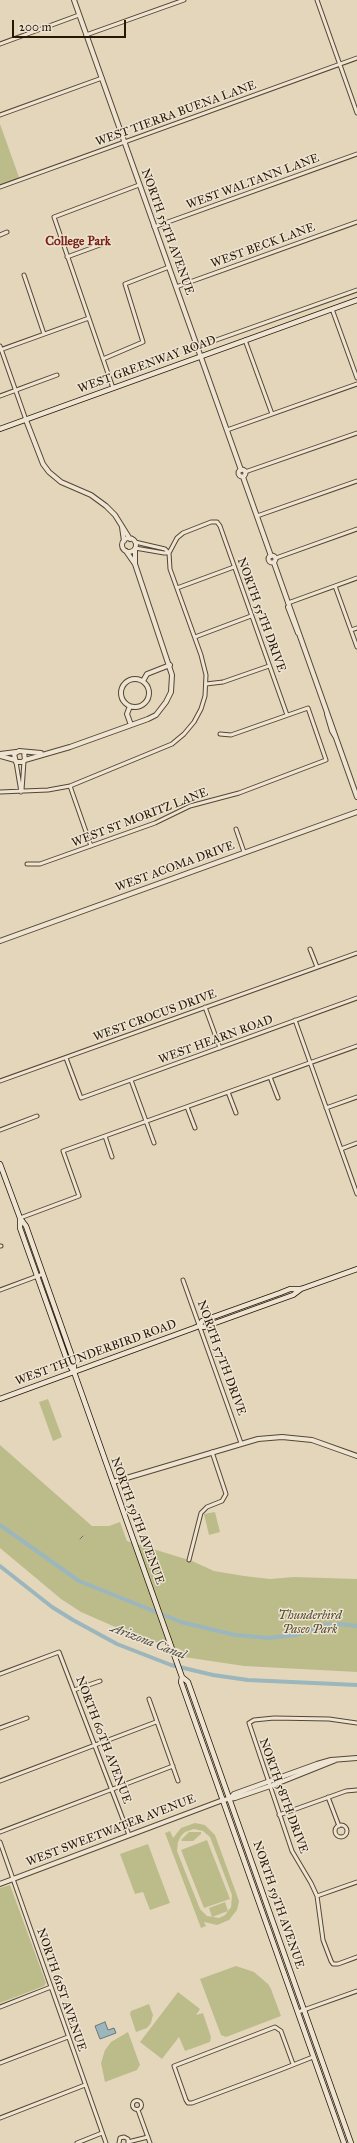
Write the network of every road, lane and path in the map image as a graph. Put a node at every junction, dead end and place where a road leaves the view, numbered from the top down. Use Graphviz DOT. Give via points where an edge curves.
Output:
graph roads {
  1 [pos="74,0"];
  2 [pos="184,0"];
  3 [pos="317,0"];
  4 [pos="79,15"];
  5 [pos="86,35"];
  6 [pos="0,44"];
  7 [pos="357,58"];
  8 [pos="340,64"];
  9 [pos="102,78"];
  10 [pos="357,112"];
  11 [pos="0,115"];
  12 [pos="124,142"];
  13 [pos="357,154"];
  14 [pos="139,185"];
  15 [pos="0,187"];
  16 [pos="357,222"];
  17 [pos="154,227"];
  18 [pos="8,232"];
  19 [pos="0,235"];
  20 [pos="108,242"];
  21 [pos="67,257"];
  22 [pos="169,267"];
  23 [pos="24,275"];
  24 [pos="176,287"];
  25 [pos="357,290"];
  26 [pos="357,300"];
  27 [pos="332,309"];
  28 [pos="298,311"];
  29 [pos="89,318"];
  30 [pos="301,320"];
  31 [pos="44,334"];
  32 [pos="245,340"];
  33 [pos="205,344"];
  34 [pos="0,348"];
  35 [pos="201,356"];
  36 [pos="103,359"];
  37 [pos="57,375"];
  38 [pos="357,378"];
  39 [pos="357,384"];
  40 [pos="114,388"];
  41 [pos="16,390"];
  42 [pos="0,396"];
  43 [pos="272,414"];
  44 [pos="26,420"];
  45 [pos="0,429"];
  46 [pos="227,430"];
  47 [pos="357,432"];
  48 [pos="243,471"];
  49 [pos="244,477"];
  50 [pos="357,481"];
  51 [pos="257,516"];
  52 [pos="122,528"];
  53 [pos="357,529"];
  54 [pos="130,539"];
  55 [pos="124,541"];
  56 [pos="135,542"];
  57 [pos="154,546"];
  58 [pos="135,549"];
  59 [pos="126,551"];
  60 [pos="152,551"];
  61 [pos="169,552"];
  62 [pos="275,560"];
  63 [pos="135,564"];
  64 [pos="234,567"];
  65 [pos="357,578"];
  66 [pos="335,586"];
  67 [pos="177,588"];
  68 [pos="288,603"];
  69 [pos="251,616"];
  70 [pos="357,628"];
  71 [pos="351,630"];
  72 [pos="195,637"];
  73 [pos="357,647"];
  74 [pos="170,665"];
  75 [pos="269,666"];
  76 [pos="143,681"];
  77 [pos="206,684"];
  78 [pos="130,706"];
  79 [pos="287,714"];
  80 [pos="131,725"];
  81 [pos="220,734"];
  82 [pos="16,752"];
  83 [pos="24,752"];
  84 [pos="43,754"];
  85 [pos="0,755"];
  86 [pos="16,761"];
  87 [pos="24,761"];
  88 [pos="18,776"];
  89 [pos="22,776"];
  90 [pos="70,786"];
  91 [pos="0,792"];
  92 [pos="21,792"];
  93 [pos="357,797"];
  94 [pos="357,812"];
  95 [pos="236,829"];
  96 [pos="91,846"];
  97 [pos="244,852"];
  98 [pos="28,864"];
  99 [pos="0,941"];
  100 [pos="310,949"];
  101 [pos="357,953"];
  102 [pos="316,967"];
  103 [pos="357,998"];
  104 [pos="205,1007"];
  105 [pos="295,1020"];
  106 [pos="357,1046"];
  107 [pos="220,1048"];
  108 [pos="66,1058"];
  109 [pos="310,1062"];
  110 [pos="270,1077"];
  111 [pos="131,1080"];
  112 [pos="0,1081"];
  113 [pos="228,1092"];
  114 [pos="357,1096"];
  115 [pos="278,1098"];
  116 [pos="187,1107"];
  117 [pos="326,1108"];
  118 [pos="236,1113"];
  119 [pos="36,1116"];
  120 [pos="146,1122"];
  121 [pos="195,1128"];
  122 [pos="0,1130"];
  123 [pos="105,1136"];
  124 [pos="154,1143"];
  125 [pos="357,1143"];
  126 [pos="341,1149"];
  127 [pos="112,1157"];
  128 [pos="0,1164"];
  129 [pos="356,1190"];
  130 [pos="357,1194"];
  131 [pos="20,1218"];
  132 [pos="357,1269"];
  133 [pos="43,1274"];
  134 [pos="37,1276"];
  135 [pos="183,1280"];
  136 [pos="301,1289"];
  137 [pos="0,1290"];
  138 [pos="280,1293"];
  139 [pos="49,1310"];
  140 [pos="244,1313"];
  141 [pos="61,1324"];
  142 [pos="200,1326"];
  143 [pos="74,1372"];
  144 [pos="0,1400"];
  145 [pos="241,1443"];
  146 [pos="212,1452"];
  147 [pos="357,1456"];
  148 [pos="113,1482"];
  149 [pos="189,1560"];
  150 [pos="0,1674"];
  151 [pos="182,1677"];
  152 [pos="100,1681"];
  153 [pos="74,1690"];
  154 [pos="149,1699"];
  155 [pos="27,1718"];
  156 [pos="156,1722"];
  157 [pos="357,1723"];
  158 [pos="0,1728"];
  159 [pos="95,1745"];
  160 [pos="356,1758"];
  161 [pos="336,1760"];
  162 [pos="173,1766"];
  163 [pos="0,1781"];
  164 [pos="178,1781"];
  165 [pos="268,1782"];
  166 [pos="269,1786"];
  167 [pos="112,1789"];
  168 [pos="357,1790"];
  169 [pos="328,1797"];
  170 [pos="230,1798"];
  171 [pos="223,1800"];
  172 [pos="279,1815"];
  173 [pos="339,1826"];
  174 [pos="0,1832"];
  175 [pos="129,1835"];
  176 [pos="0,1842"];
  177 [pos="13,1879"];
  178 [pos="357,1882"];
  179 [pos="0,1884"];
  180 [pos="316,1896"];
  181 [pos="263,1913"];
  182 [pos="273,1922"];
  183 [pos="357,1957"];
  184 [pos="51,1987"];
  185 [pos="357,1991"];
  186 [pos="0,2007"];
  187 [pos="304,2010"];
  188 [pos="298,2012"];
  189 [pos="68,2037"];
  190 [pos="313,2057"];
  191 [pos="0,2063"];
  192 [pos="293,2064"];
  193 [pos="85,2085"];
  194 [pos="138,2110"];
  195 [pos="0,2118"];
  196 [pos="102,2133"];
  197 [pos="148,2137"];
  198 [pos="128,2142"];
  199 [pos="77,2143"];
  200 [pos="106,2143"];
  201 [pos="119,2143"];
  202 [pos="150,2143"];
  203 [pos="344,2143"];
  204 [pos="351,2143"];
  1 -- 4 [label="street, NORTH 55TH AVENUE"];
  2 -- 5 [label="street"];
  3 -- 8 [label="street"];
  4 -- 5 [label="street, NORTH 55TH AVENUE"];
  4 -- 6 [label="street"];
  5 -- 9 [label="street, NORTH 55TH AVENUE"];
  7 -- 8 [label="street, WEST TIERRA BUENA LANE"];
  8 -- 10 [label="street"];
  8 -- 12 [label="street, WEST TIERRA BUENA LANE"];
  9 -- 11 [label="street"];
  9 -- 12 [label="street, NORTH 55TH AVENUE"];
  12 -- 14 [label="street, NORTH 55TH AVENUE"];
  12 -- 15 [label="street, WEST TIERRA BUENA LANE"];
  13 -- 17 [label="street, WEST WALTANN LANE"];
  14 -- 17 [label="street, NORTH 55TH AVENUE"];
  14 -- 21 [label="street" via="54,217"];
  16 -- 24 [label="street, WEST BECK LANE"];
  17 -- 22 [label="street, NORTH 55TH AVENUE"];
  18 -- 19 [label="street"];
  20 -- 21 [label="street"];
  21 -- 29 [label="street"];
  22 -- 24 [label="street, NORTH 55TH AVENUE"];
  22 -- 36 [label="street" via="125,284 143,342"];
  23 -- 31 [label="street"];
  24 -- 35 [label="street, NORTH 55TH AVENUE"];
  25 -- 28 [label="street, WEST GREENWAY ROAD"];
  26 -- 27 [label="main road, WEST GREENWAY ROAD"];
  27 -- 30 [label="main road, WEST GREENWAY ROAD"];
  27 -- 38 [label="street"];
  28 -- 30 [label="street"];
  28 -- 33 [label="street, WEST GREENWAY ROAD"];
  29 -- 31 [label="street"];
  29 -- 36 [label="street"];
  30 -- 32 [label="main road, WEST GREENWAY ROAD"];
  31 -- 34 [label="street"];
  32 -- 35 [label="main road, WEST GREENWAY ROAD"];
  32 -- 43 [label="street"];
  34 -- 41 [label="street"];
  35 -- 40 [label="main road, WEST GREENWAY ROAD"];
  35 -- 46 [label="street, NORTH 55TH AVENUE"];
  36 -- 40 [label="street"];
  37 -- 41 [label="street"];
  39 -- 43 [label="street"];
  40 -- 44 [label="main road, WEST GREENWAY ROAD"];
  41 -- 42 [label="street"];
  41 -- 44 [label="street"];
  43 -- 46 [label="street"];
  44 -- 45 [label="main road, WEST GREENWAY ROAD"];
  44 -- 52 [label="street" via="43,464 49,472 61,482 99,500 110,510"];
  46 -- 48 [label="street, NORTH 55TH AVENUE"];
  47 -- 48 [label="street"];
  48 -- 49 [label="street, NORTH 55TH AVENUE"];
  48 -- 49 [label="street, NORTH 55TH AVENUE" via="239,475"];
  49 -- 51 [label="street, NORTH 55TH AVENUE"];
  50 -- 51 [label="street"];
  51 -- 62 [label="street, NORTH 55TH AVENUE" via="271,556"];
  52 -- 54 [label="street"];
  52 -- 55 [label="street"];
  53 -- 62 [label="street"];
  54 -- 55 [label="street"];
  54 -- 56 [label="street"];
  55 -- 59 [label="street"];
  56 -- 57 [label="street"];
  56 -- 58 [label="street"];
  57 -- 60 [label="street"];
  57 -- 61 [label="street"];
  58 -- 59 [label="street" via="131,552"];
  58 -- 60 [label="street"];
  58 -- 63 [label="street"];
  59 -- 63 [label="street"];
  60 -- 61 [label="street"];
  61 -- 64 [label="street, NORTH 55TH DRIVE" via="183,533 217,522"];
  61 -- 67 [label="street" via="169,562"];
  62 -- 68 [label="street"];
  63 -- 74 [label="street"];
  64 -- 67 [label="street"];
  64 -- 69 [label="street, NORTH 55TH DRIVE"];
  65 -- 66 [label="street"];
  66 -- 68 [label="street"];
  66 -- 71 [label="street"];
  67 -- 72 [label="street"];
  68 -- 93 [label="street" via="294,626"];
  69 -- 72 [label="street"];
  69 -- 75 [label="street, NORTH 55TH DRIVE"];
  70 -- 71 [label="street"];
  71 -- 73 [label="street"];
  72 -- 77 [label="street" via="204,664"];
  74 -- 76 [label="street" via="147,674"];
  74 -- 80 [label="street" via="171,692 166,702 156,714"];
  75 -- 77 [label="street" via="223,682"];
  75 -- 79 [label="street, NORTH 55TH DRIVE"];
  76 -- 78 [label="street" via="149,690 147,700 140,706"];
  76 -- 78 [label="street" via="134,678 122,686 122,700"];
  77 -- 90 [label="street" via="201,709 194,722 172,744"];
  78 -- 80 [label="street" via="127,714"];
  79 -- 81 [label="street" via="231,735"];
  79 -- 96 [label="street, WEST ST MORITZ LANE" via="308,708 326,760 239,793 190,806 155,823"];
  80 -- 84 [label="street"];
  82 -- 83 [label="street"];
  82 -- 85 [label="street"];
  82 -- 86 [label="street"];
  83 -- 84 [label="street"];
  83 -- 87 [label="street"];
  84 -- 87 [label="street"];
  85 -- 86 [label="street"];
  86 -- 87 [label="street"];
  86 -- 88 [label="street"];
  87 -- 89 [label="street"];
  88 -- 89 [label="street"];
  88 -- 92 [label="street"];
  89 -- 92 [label="street"];
  90 -- 92 [label="street"];
  90 -- 96 [label="street"];
  91 -- 92 [label="street"];
  94 -- 97 [label="street, WEST ACOMA DRIVE"];
  95 -- 97 [label="street"];
  96 -- 98 [label="street, WEST ST MORITZ LANE" via="40,864"];
  97 -- 99 [label="street, WEST ACOMA DRIVE"];
  100 -- 102 [label="street"];
  101 -- 102 [label="street, WEST CROCUS DRIVE"];
  102 -- 104 [label="street, WEST CROCUS DRIVE"];
  103 -- 105 [label="street, WEST HEARN ROAD"];
  104 -- 107 [label="street"];
  104 -- 108 [label="street, WEST CROCUS DRIVE"];
  105 -- 107 [label="street, WEST HEARN ROAD"];
  105 -- 109 [label="street"];
  106 -- 109 [label="street"];
  107 -- 111 [label="street, WEST HEARN ROAD"];
  108 -- 111 [label="street, WEST HEARN ROAD" via="81,1098"];
  108 -- 112 [label="street, WEST CROCUS DRIVE"];
  109 -- 110 [label="street"];
  109 -- 117 [label="street"];
  110 -- 113 [label="street"];
  110 -- 115 [label="street"];
  111 -- 120 [label="street"];
  113 -- 116 [label="street"];
  113 -- 118 [label="street"];
  114 -- 117 [label="street"];
  116 -- 120 [label="street"];
  116 -- 121 [label="street"];
  117 -- 126 [label="street"];
  119 -- 122 [label="street"];
  120 -- 123 [label="street"];
  120 -- 124 [label="street"];
  123 -- 127 [label="street"];
  123 -- 131 [label="street" via="63,1151 79,1196"];
  125 -- 126 [label="street"];
  126 -- 129 [label="street"];
  128 -- 131 [label="main road, NORTH 59TH AVENUE"];
  129 -- 130 [label="street"];
  131 -- 133 [label="main road, NORTH 59TH AVENUE" via="26,1226"];
  131 -- 134 [label="main road, NORTH 59TH AVENUE" via="20,1228"];
  132 -- 136 [label="main road, WEST THUNDERBIRD ROAD"];
  133 -- 134 [label="street"];
  133 -- 141 [label="main road, NORTH 59TH AVENUE"];
  134 -- 137 [label="street"];
  134 -- 139 [label="main road, NORTH 59TH AVENUE"];
  135 -- 142 [label="street, NORTH 57TH DRIVE"];
  136 -- 138 [label="main road, WEST THUNDERBIRD ROAD" via="290,1289"];
  136 -- 140 [label="main road, WEST THUNDERBIRD ROAD" via="293,1296"];
  138 -- 140 [label="main road" via="274,1299 254,1306"];
  138 -- 142 [label="main road, WEST THUNDERBIRD ROAD" via="202,1321"];
  139 -- 141 [label="main road" via="56,1322"];
  139 -- 143 [label="main road, NORTH 59TH AVENUE" via="68,1363"];
  140 -- 142 [label="main road, WEST THUNDERBIRD ROAD" via="204,1328"];
  141 -- 143 [label="main road, NORTH 59TH AVENUE" via="74,1362"];
  142 -- 143 [label="main road, WEST THUNDERBIRD ROAD"];
  142 -- 145 [label="street, NORTH 57TH DRIVE"];
  143 -- 144 [label="main road, WEST THUNDERBIRD ROAD"];
  143 -- 148 [label="main road, NORTH 59TH AVENUE"];
  145 -- 146 [label="street"];
  145 -- 147 [label="street" via="272,1437 298,1438 317,1441"];
  146 -- 148 [label="street"];
  146 -- 149 [label="street" via="226,1494 222,1501 206,1507 201,1513"];
  148 -- 151 [label="main road, NORTH 59TH AVENUE"];
  150 -- 153 [label="street, NORTH 60TH AVENUE" via="59,1652"];
  151 -- 170 [label="main road, NORTH 59TH AVENUE" via="188,1682"];
  151 -- 171 [label="main road, NORTH 59TH AVENUE" via="181,1682"];
  152 -- 153 [label="street"];
  153 -- 159 [label="street, NORTH 60TH AVENUE"];
  154 -- 156 [label="street"];
  155 -- 158 [label="street"];
  156 -- 159 [label="street"];
  156 -- 162 [label="street"];
  157 -- 165 [label="street, NORTH 58TH DRIVE" via="329,1719 274,1718 249,1723"];
  159 -- 163 [label="street"];
  159 -- 167 [label="street, NORTH 60TH AVENUE"];
  160 -- 161 [label="street"];
  161 -- 165 [label="street" via="317,1764"];
  161 -- 166 [label="street"];
  162 -- 164 [label="street"];
  162 -- 167 [label="street"];
  165 -- 166 [label="street, NORTH 58TH DRIVE"];
  165 -- 170 [label="street" via="234,1794"];
  166 -- 170 [label="street"];
  166 -- 172 [label="street, NORTH 58TH DRIVE"];
  167 -- 174 [label="street"];
  167 -- 175 [label="street, NORTH 60TH AVENUE"];
  168 -- 169 [label="street"];
  169 -- 172 [label="street"];
  169 -- 173 [label="street"];
  170 -- 171 [label="street, WEST SWEETWATER AVENUE"];
  170 -- 182 [label="main road, NORTH 59TH AVENUE"];
  171 -- 175 [label="street, WEST SWEETWATER AVENUE"];
  171 -- 181 [label="main road, NORTH 59TH AVENUE"];
  172 -- 180 [label="street, NORTH 58TH DRIVE" via="292,1851"];
  175 -- 177 [label="street, WEST SWEETWATER AVENUE"];
  176 -- 177 [label="street, NORTH 61ST AVENUE"];
  177 -- 179 [label="street, WEST SWEETWATER AVENUE"];
  177 -- 184 [label="street, NORTH 61ST AVENUE"];
  178 -- 180 [label="street"];
  180 -- 183 [label="street, NORTH 58TH DRIVE" via="323,1940 333,1964"];
  181 -- 182 [label="main road"];
  181 -- 188 [label="main road, NORTH 59TH AVENUE"];
  182 -- 187 [label="main road, NORTH 59TH AVENUE"];
  184 -- 186 [label="street"];
  184 -- 189 [label="street, NORTH 61ST AVENUE"];
  185 -- 187 [label="street"];
  187 -- 188 [label="street"];
  187 -- 204 [label="main road, NORTH 59TH AVENUE"];
  188 -- 190 [label="main road, NORTH 59TH AVENUE"];
  189 -- 191 [label="street"];
  189 -- 193 [label="street, NORTH 61ST AVENUE"];
  190 -- 192 [label="street"];
  190 -- 203 [label="main road, NORTH 59TH AVENUE"];
  192 -- 192 [label="street" via="188,2103 174,2066 278,2028"];
  193 -- 195 [label="street"];
  193 -- 196 [label="street, NORTH 61ST AVENUE"];
  194 -- 197 [label="street"];
  196 -- 199 [label="street"];
  196 -- 200 [label="street, NORTH 61ST AVENUE"];
  197 -- 198 [label="street"];
  197 -- 202 [label="street"];
  198 -- 201 [label="street" via="127,2138 122,2137"];
}
